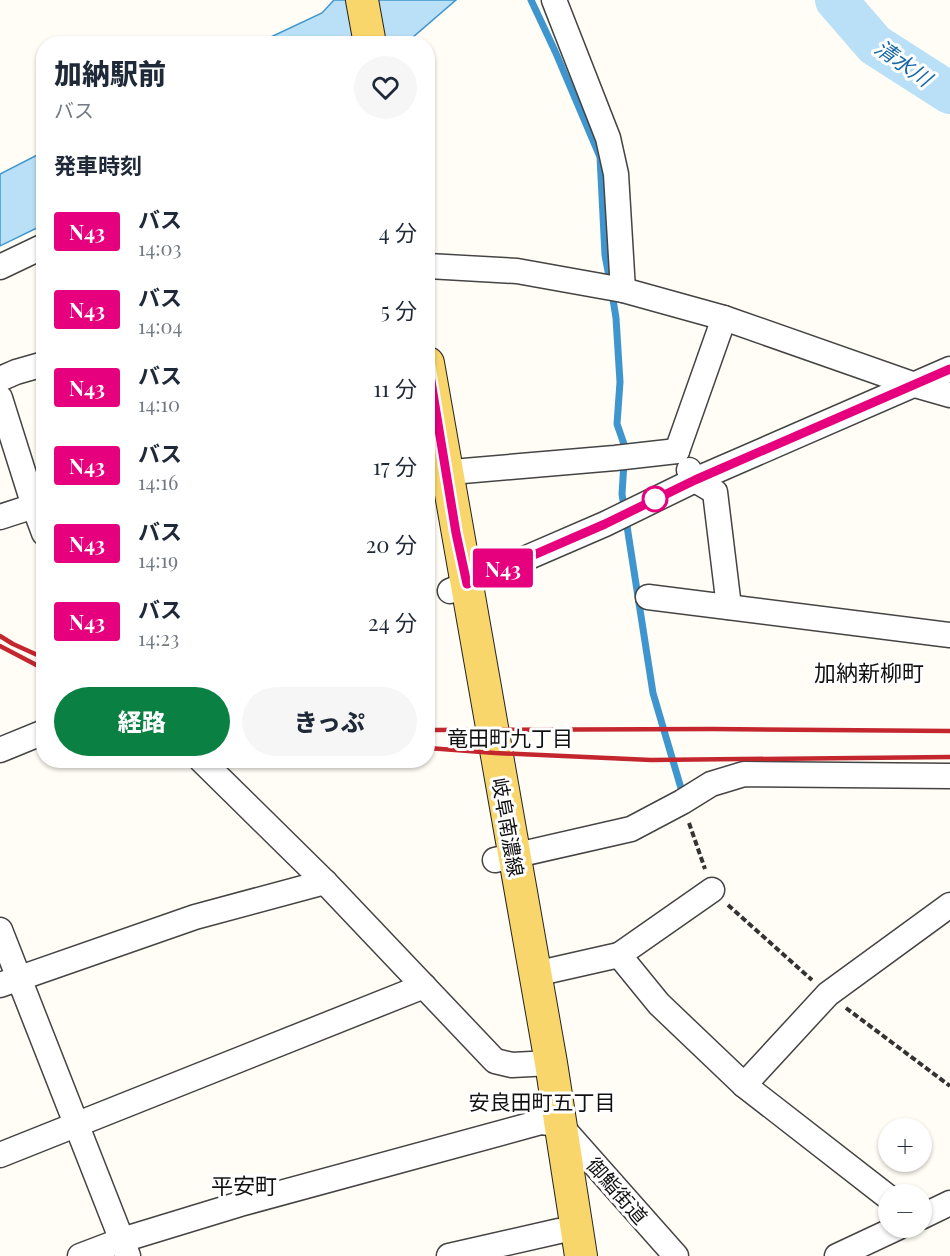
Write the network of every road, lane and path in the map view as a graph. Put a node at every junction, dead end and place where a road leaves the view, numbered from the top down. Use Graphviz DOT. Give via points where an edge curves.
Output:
graph roads {
  1 [pos="347,0"];
  2 [pos="363,0"];
  3 [pos="554,0"];
  4 [pos="352,36"];
  5 [pos="369,36"];
  6 [pos="36,250"];
  7 [pos="435,266"];
  8 [pos="0,267"];
  9 [pos="612,288"];
  10 [pos="724,318"];
  11 [pos="36,366"];
  12 [pos="950,369"];
  13 [pos="0,379"];
  14 [pos="915,385"];
  15 [pos="949,396"];
  16 [pos="0,398"];
  17 [pos="677,451"];
  18 [pos="435,472"];
  19 [pos="695,480"];
  20 [pos="435,481"];
  21 [pos="36,497"];
  22 [pos="36,506"];
  23 [pos="0,517"];
  24 [pos="458,587"];
  25 [pos="648,597"];
  26 [pos="729,607"];
  27 [pos="950,635"];
  28 [pos="36,735"];
  29 [pos="0,750"];
  30 [pos="209,768"];
  31 [pos="950,776"];
  32 [pos="682,802"];
  33 [pos="504,858"];
  34 [pos="325,882"];
  35 [pos="712,890"];
  36 [pos="950,905"];
  37 [pos="0,930"];
  38 [pos="619,955"];
  39 [pos="535,974"];
  40 [pos="10,981"];
  41 [pos="424,986"];
  42 [pos="828,994"];
  43 [pos="541,1064"];
  44 [pos="744,1084"];
  45 [pos="950,1086"];
  46 [pos="550,1123"];
  47 [pos="77,1124"];
  48 [pos="0,1155"];
  49 [pos="878,1189"];
  50 [pos="948,1208"];
  51 [pos="932,1213"];
  52 [pos="878,1237"];
  53 [pos="561,1244"];
  54 [pos="125,1248"];
  55 [pos="80,1256"];
  56 [pos="449,1256"];
  57 [pos="581,1256"];
  58 [pos="676,1256"];
  59 [pos="837,1256"];
  1 -- 4 [label="main road"];
  2 -- 5 [label="main road"];
  3 -- 9 [label="street" via="608,138 616,174"];
  6 -- 8 [label="street"];
  7 -- 9 [label="street" via="517,271"];
  9 -- 10 [label="street"];
  10 -- 14 [label="street"];
  10 -- 17 [label="street"];
  11 -- 13 [label="street"];
  12 -- 14 [label="street"];
  14 -- 15 [label="street"];
  14 -- 19 [label="street"];
  16 -- 21 [label="street"];
  17 -- 18 [label="street"];
  17 -- 19 [label="street"];
  19 -- 24 [label="street"];
  19 -- 26 [label="street" via="716,492"];
  20 -- 24 [label="main road, 岐阜南濃線"];
  22 -- 23 [label="street"];
  24 -- 33 [label="main road, 岐阜南濃線"];
  25 -- 26 [label="street"];
  26 -- 27 [label="street"];
  28 -- 29 [label="street"];
  30 -- 34 [label="street"];
  31 -- 32 [label="street" via="744,774 711,784"];
  32 -- 33 [label="street" via="631,829"];
  32 -- 35 [label="path"];
  33 -- 39 [label="main road, 岐阜南濃線"];
  33 -- 43 [label="main road, 岐阜南濃線"];
  34 -- 40 [label="street" via="195,917"];
  34 -- 41 [label="street"];
  35 -- 38 [label="street"];
  35 -- 42 [label="path"];
  36 -- 42 [label="street"];
  37 -- 40 [label="street"];
  38 -- 39 [label="street"];
  38 -- 44 [label="street" via="659,1004"];
  39 -- 43 [label="main road, 岐阜南濃線"];
  40 -- 47 [label="street"];
  41 -- 43 [label="street" via="495,1061"];
  41 -- 47 [label="street"];
  42 -- 44 [label="street"];
  42 -- 45 [label="path"];
  43 -- 46 [label="main road, 岐阜南濃線"];
  44 -- 49 [label="street"];
  46 -- 53 [label="main road, 岐阜南濃線"];
  46 -- 54 [label="street" via="240,1204"];
  46 -- 57 [label="main road, 岐阜南濃線"];
  46 -- 58 [label="street, 御鮨街道"];
  47 -- 48 [label="street"];
  47 -- 54 [label="street"];
  50 -- 51 [label="street"];
  52 -- 59 [label="street"];
  53 -- 56 [label="street"];
  54 -- 55 [label="street"];
}
